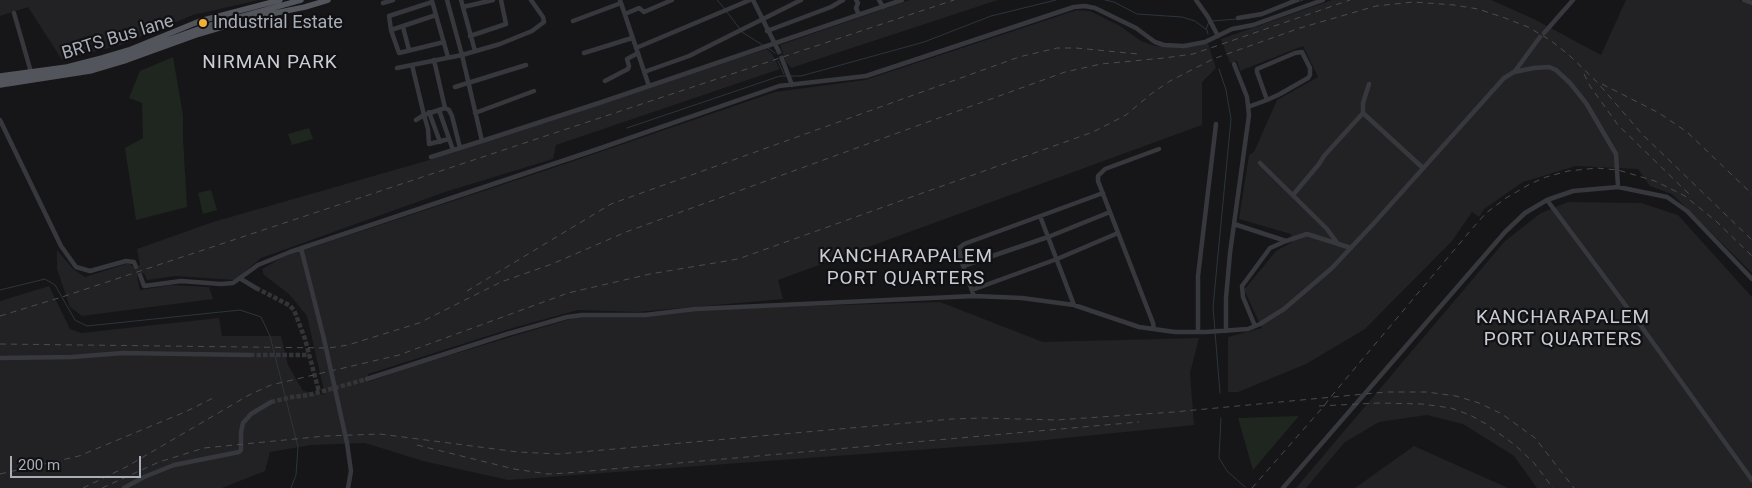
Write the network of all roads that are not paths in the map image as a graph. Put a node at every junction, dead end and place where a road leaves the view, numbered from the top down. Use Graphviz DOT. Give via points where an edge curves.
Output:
graph roads {
  1 [pos="280,0"];
  2 [pos="301,0"];
  3 [pos="328,0"];
  4 [pos="393,0"];
  5 [pos="447,0"];
  6 [pos="461,0"];
  7 [pos="493,0"];
  8 [pos="501,0"];
  9 [pos="531,0"];
  10 [pos="672,0"];
  11 [pos="752,0"];
  12 [pos="801,0"];
  13 [pos="843,0"];
  14 [pos="856,0"];
  15 [pos="879,0"];
  16 [pos="902,0"];
  17 [pos="1196,0"];
  18 [pos="1297,0"];
  19 [pos="1324,0"];
  20 [pos="1573,0"];
  21 [pos="1744,0"];
  22 [pos="432,1"];
  23 [pos="620,1"];
  24 [pos="383,3"];
  25 [pos="1752,3"];
  26 [pos="883,6"];
  27 [pos="463,7"];
  28 [pos="14,13"];
  29 [pos="625,14"];
  30 [pos="436,15"];
  31 [pos="859,15"];
  32 [pos="1238,18"];
  33 [pos="763,20"];
  34 [pos="573,21"];
  35 [pos="403,27"];
  36 [pos="392,30"];
  37 [pos="768,31"];
  38 [pos="1544,32"];
  39 [pos="470,36"];
  40 [pos="1540,37"];
  41 [pos="632,38"];
  42 [pos="1216,38"];
  43 [pos="444,42"];
  44 [pos="776,42"];
  45 [pos="409,50"];
  46 [pos="778,50"];
  47 [pos="475,51"];
  48 [pos="637,51"];
  49 [pos="584,53"];
  50 [pos="462,54"];
  51 [pos="448,57"];
  52 [pos="782,58"];
  53 [pos="434,60"];
  54 [pos="412,64"];
  55 [pos="1234,64"];
  56 [pos="526,65"];
  57 [pos="397,68"];
  58 [pos="31,72"];
  59 [pos="644,72"];
  60 [pos="1514,72"];
  61 [pos="0,76"];
  62 [pos="0,81"];
  63 [pos="605,81"];
  64 [pos="468,83"];
  65 [pos="792,84"];
  66 [pos="1369,84"];
  67 [pos="0,85"];
  68 [pos="649,86"];
  69 [pos="455,87"];
  70 [pos="534,91"];
  71 [pos="1267,100"];
  72 [pos="1248,107"];
  73 [pos="445,108"];
  74 [pos="439,110"];
  75 [pos="430,112"];
  76 [pos="1363,112"];
  77 [pos="476,113"];
  78 [pos="424,115"];
  79 [pos="0,120"];
  80 [pos="416,120"];
  81 [pos="1216,124"];
  82 [pos="449,139"];
  83 [pos="482,141"];
  84 [pos="440,142"];
  85 [pos="460,148"];
  86 [pos="1159,149"];
  87 [pos="453,150"];
  88 [pos="431,157"];
  89 [pos="1260,163"];
  90 [pos="1423,168"];
  91 [pos="1618,186"];
  92 [pos="1103,193"];
  93 [pos="1293,195"];
  94 [pos="1547,200"];
  95 [pos="1110,212"];
  96 [pos="1040,216"];
  97 [pos="1234,224"];
  98 [pos="1118,233"];
  99 [pos="1048,237"];
  100 [pos="1286,241"];
  101 [pos="1338,244"];
  102 [pos="301,248"];
  103 [pos="1351,248"];
  104 [pos="1056,259"];
  105 [pos="964,266"];
  106 [pos="136,267"];
  107 [pos="140,275"];
  108 [pos="241,278"];
  109 [pos="1752,279"];
  110 [pos="256,288"];
  111 [pos="972,290"];
  112 [pos="974,296"];
  113 [pos="1074,306"];
  114 [pos="1255,326"];
  115 [pos="1154,329"];
  116 [pos="1224,331"];
  117 [pos="1198,332"];
  118 [pos="250,355"];
  119 [pos="0,358"];
  120 [pos="367,378"];
  121 [pos="271,402"];
  122 [pos="1752,480"];
  123 [pos="124,488"];
  124 [pos="348,488"];
  125 [pos="1283,488"];
  1 -- 58 [label="main road" via="200,21 102,58"];
  2 -- 62 [label="main road, BRTS Bus lane" via="204,27 109,61"];
  3 -- 67 [label="main road" via="198,34 90,71"];
  4 -- 24 [label="street"];
  5 -- 50 [label="street"];
  6 -- 27 [label="street"];
  7 -- 27 [label="street"];
  8 -- 39 [label="street" via="506,24"];
  9 -- 47 [label="street" via="544,22 532,31"];
  10 -- 29 [label="street" via="644,12 639,8"];
  11 -- 33 [label="street"];
  11 -- 48 [label="street"];
  12 -- 33 [label="street"];
  13 -- 37 [label="street"];
  14 -- 31 [label="street"];
  15 -- 26 [label="street"];
  16 -- 26 [label="street"];
  17 -- 42 [label="street" via="1210,21"];
  18 -- 32 [label="street" via="1262,14"];
  19 -- 42 [label="street" via="1232,29"];
  20 -- 38 [label="street"];
  21 -- 25 [label="street"];
  22 -- 30 [label="street"];
  22 -- 36 [label="street" via="389,16"];
  23 -- 29 [label="street"];
  23 -- 34 [label="street"];
  26 -- 31 [label="street"];
  27 -- 39 [label="street"];
  28 -- 58 [label="street"];
  29 -- 41 [label="street"];
  30 -- 35 [label="street"];
  30 -- 43 [label="street"];
  31 -- 44 [label="street"];
  33 -- 37 [label="street"];
  33 -- 59 [label="street" via="689,56"];
  35 -- 36 [label="street"];
  35 -- 45 [label="street"];
  36 -- 45 [label="street" via="398,52"];
  37 -- 44 [label="street"];
  39 -- 47 [label="street"];
  40 -- 60 [label="street"];
  41 -- 48 [label="street"];
  41 -- 49 [label="street"];
  42 -- 65 [label="street" via="1184,46 1161,44 1095,8 1079,6 866,76"];
  43 -- 45 [label="street"];
  43 -- 51 [label="street"];
  44 -- 46 [label="street"];
  44 -- 68 [label="street"];
  47 -- 50 [label="street"];
  48 -- 59 [label="street"];
  48 -- 63 [label="street" via="627,59 628,69"];
  50 -- 51 [label="street"];
  50 -- 64 [label="street"];
  51 -- 53 [label="street"];
  52 -- 65 [label="street"];
  53 -- 54 [label="street"];
  53 -- 73 [label="street"];
  54 -- 57 [label="street"];
  54 -- 78 [label="street"];
  55 -- 72 [label="street"];
  56 -- 64 [label="street"];
  58 -- 61 [label="main road"];
  59 -- 68 [label="street"];
  60 -- 90 [label="street" via="1491,91"];
  60 -- 91 [label="street" via="1549,68 1570,83 1614,148"];
  64 -- 69 [label="street"];
  64 -- 77 [label="street"];
  65 -- 102 [label="street"];
  66 -- 76 [label="street"];
  68 -- 83 [label="street"];
  70 -- 77 [label="street"];
  71 -- 71 [label="street" via="1310,75 1302,52 1257,69"];
  71 -- 72 [label="street"];
  72 -- 97 [label="street" via="1249,124"];
  73 -- 74 [label="street"];
  73 -- 85 [label="street" via="452,116"];
  74 -- 75 [label="street"];
  74 -- 82 [label="street"];
  75 -- 78 [label="street"];
  75 -- 84 [label="street"];
  76 -- 90 [label="street"];
  76 -- 93 [label="street"];
  77 -- 83 [label="street"];
  78 -- 80 [label="street"];
  78 -- 84 [label="street" via="429,144"];
  79 -- 106 [label="street" via="61,246 76,267 90,271 126,261 134,262"];
  81 -- 117 [label="street" via="1198,276"];
  82 -- 84 [label="street"];
  82 -- 87 [label="street"];
  83 -- 85 [label="street"];
  85 -- 87 [label="street"];
  86 -- 92 [label="street" via="1101,172 1098,181"];
  87 -- 88 [label="street"];
  89 -- 93 [label="street"];
  90 -- 103 [label="street"];
  91 -- 94 [label="street" via="1573,191"];
  91 -- 109 [label="street" via="1675,201"];
  92 -- 95 [label="street"];
  92 -- 96 [label="street"];
  93 -- 101 [label="street"];
  94 -- 122 [label="street"];
  94 -- 125 [label="street" via="1525,212 1504,232"];
  95 -- 98 [label="street"];
  95 -- 99 [label="street"];
  96 -- 99 [label="street"];
  96 -- 105 [label="street" via="964,244 959,248"];
  97 -- 100 [label="street"];
  97 -- 116 [label="street"];
  98 -- 104 [label="street"];
  98 -- 115 [label="street"];
  99 -- 104 [label="street"];
  99 -- 105 [label="street"];
  100 -- 101 [label="street" via="1307,234"];
  100 -- 114 [label="street" via="1270,248 1242,286"];
  101 -- 103 [label="street"];
  102 -- 108 [label="street" via="258,265"];
  102 -- 124 [label="street, bridge" via="347,444 351,471"];
  103 -- 114 [label="street" via="1297,299"];
  104 -- 111 [label="street"];
  104 -- 113 [label="street"];
  105 -- 111 [label="street"];
  107 -- 108 [label="street" via="144,286 181,281 221,284"];
  108 -- 110 [label="street"];
  111 -- 112 [label="street"];
  112 -- 113 [label="street" via="1022,298"];
  112 -- 120 [label="street" via="695,309 645,315 576,315"];
  113 -- 115 [label="street" via="1123,323"];
  114 -- 116 [label="street"];
  115 -- 117 [label="street"];
  116 -- 117 [label="street"];
  118 -- 119 [label="street" via="124,353"];
  121 -- 123 [label="street" via="243,423 239,452 174,465"];
}
